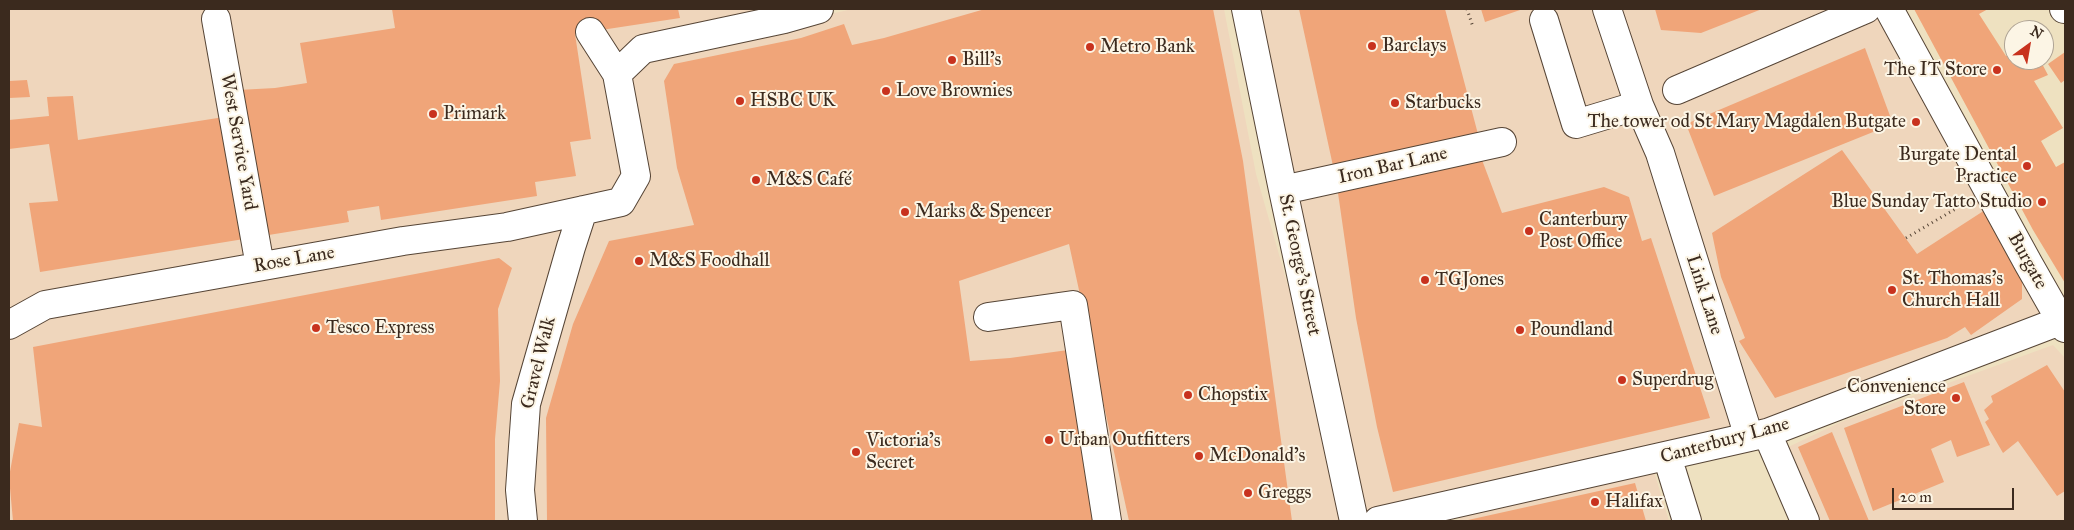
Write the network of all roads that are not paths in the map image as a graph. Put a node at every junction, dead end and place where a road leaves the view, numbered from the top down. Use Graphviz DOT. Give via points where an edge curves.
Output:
graph roads {
  1 [pos="819,9"];
  2 [pos="1246,9"];
  3 [pos="1607,9"];
  4 [pos="1866,9"];
  5 [pos="1890,9"];
  6 [pos="783,14"];
  7 [pos="216,19"];
  8 [pos="1544,20"];
  9 [pos="590,32"];
  10 [pos="618,74"];
  11 [pos="1677,90"];
  12 [pos="1639,105"];
  13 [pos="1502,142"];
  14 [pos="1283,190"];
  15 [pos="583,210"];
  16 [pos="260,266"];
  17 [pos="988,318"];
  18 [pos="2062,324"];
  19 [pos="9,325"];
  20 [pos="1758,435"];
  21 [pos="1667,456"];
  22 [pos="522,521"];
  23 [pos="1107,521"];
  24 [pos="1354,521"];
  25 [pos="1378,521"];
  26 [pos="1687,521"];
  27 [pos="1805,521"];
  1 -- 6 [label="street"];
  2 -- 14 [label="street, St. George's Street"];
  3 -- 12 [label="street, Link Lane"];
  4 -- 11 [label="street"];
  5 -- 18 [label="street, Burgate"];
  6 -- 10 [label="street" via="643,49"];
  7 -- 16 [label="street, West Service Yard"];
  8 -- 12 [label="street" via="1576,124"];
  9 -- 10 [label="street"];
  10 -- 15 [label="street, Rose Lane" via="636,176 621,202"];
  12 -- 20 [label="street, Link Lane" via="1660,153"];
  13 -- 14 [label="street, Iron Bar Lane"];
  14 -- 24 [label="street, St. George's Street"];
  15 -- 16 [label="street, Rose Lane" via="507,227"];
  15 -- 22 [label="street, Gravel Walk" via="526,404 520,490"];
  16 -- 19 [label="street, Rose Lane" via="45,305"];
  17 -- 23 [label="street" via="1072,304"];
  18 -- 20 [label="street, Canterbury Lane"];
  20 -- 21 [label="street, Canterbury Lane"];
  20 -- 27 [label="street, Link Lane"];
  21 -- 25 [label="street, Canterbury Lane"];
  21 -- 26 [label="street"];
}
